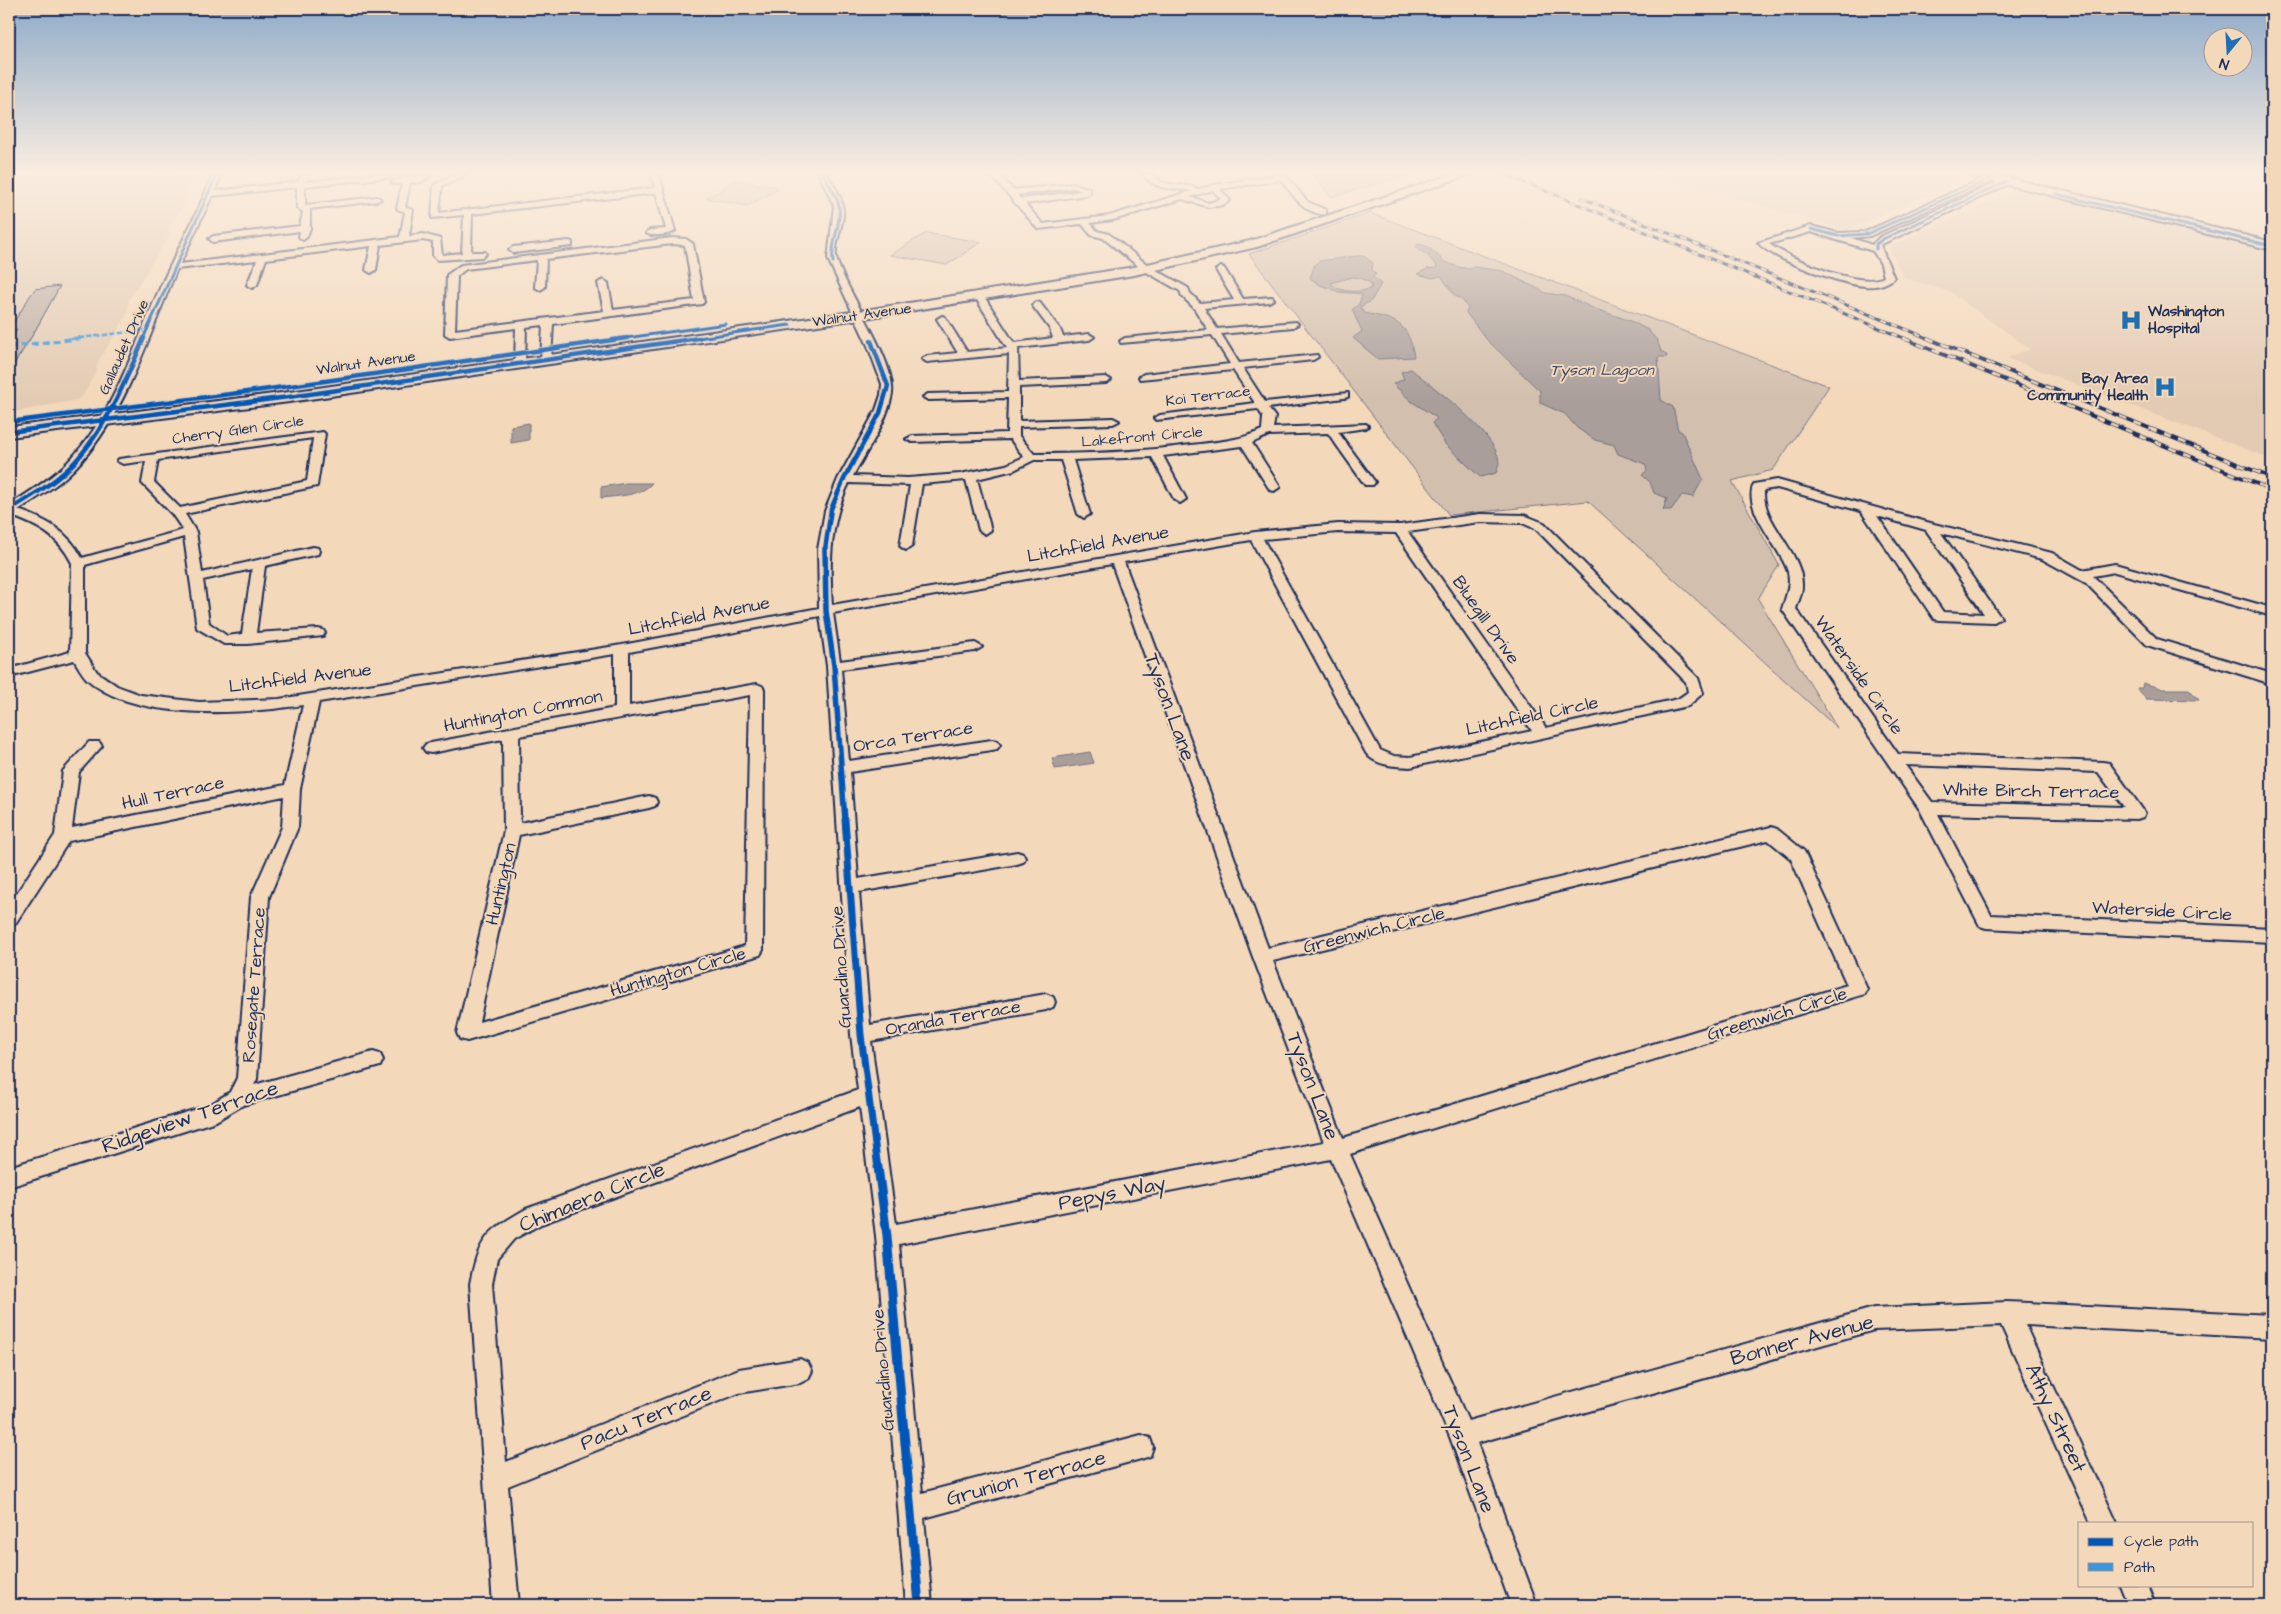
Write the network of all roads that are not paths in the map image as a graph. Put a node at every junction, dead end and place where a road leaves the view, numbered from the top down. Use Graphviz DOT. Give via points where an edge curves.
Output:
graph roads {
  1 [pos="183,249"];
  2 [pos="321,249"];
  3 [pos="375,249"];
  4 [pos="437,249"];
  5 [pos="466,249"];
  6 [pos="520,249"];
  7 [pos="608,249"];
  8 [pos="690,249"];
  9 [pos="832,249"];
  10 [pos="1119,249"];
  11 [pos="1194,249"];
  12 [pos="1224,249"];
  13 [pos="1771,249"];
  14 [pos="1876,249"];
  15 [pos="298,252"];
  16 [pos="466,256"];
  17 [pos="262,257"];
  18 [pos="542,258"];
  19 [pos="1135,266"];
  20 [pos="174,267"];
  21 [pos="371,270"];
  22 [pos="1221,270"];
  23 [pos="603,283"];
  24 [pos="252,285"];
  25 [pos="540,287"];
  26 [pos="980,297"];
  27 [pos="1269,299"];
  28 [pos="1240,301"];
  29 [pos="1037,305"];
  30 [pos="1198,306"];
  31 [pos="857,310"];
  32 [pos="609,314"];
  33 [pos="942,319"];
  34 [pos="548,322"];
  35 [pos="1293,324"];
  36 [pos="522,326"];
  37 [pos="1214,332"];
  38 [pos="1089,338"];
  39 [pos="1059,340"];
  40 [pos="1125,342"];
  41 [pos="1014,348"];
  42 [pos="546,354"];
  43 [pos="964,355"];
  44 [pos="521,358"];
  45 [pos="1313,358"];
  46 [pos="927,359"];
  47 [pos="1235,367"];
  48 [pos="1144,377"];
  49 [pos="1106,380"];
  50 [pos="1015,389"];
  51 [pos="1344,395"];
  52 [pos="928,397"];
  53 [pos="1260,405"];
  54 [pos="106,415"];
  55 [pos="1160,418"];
  56 [pos="1112,421"];
  57 [pos="9,422"];
  58 [pos="1362,426"];
  59 [pos="1014,430"];
  60 [pos="1331,430"];
  61 [pos="9,432"];
  62 [pos="1266,432"];
  63 [pos="912,439"];
  64 [pos="1246,442"];
  65 [pos="1156,453"];
  66 [pos="153,457"];
  67 [pos="1031,457"];
  68 [pos="1066,457"];
  69 [pos="122,461"];
  70 [pos="970,474"];
  71 [pos="844,479"];
  72 [pos="917,481"];
  73 [pos="1369,482"];
  74 [pos="1274,487"];
  75 [pos="1180,499"];
  76 [pos="1865,508"];
  77 [pos="9,510"];
  78 [pos="177,512"];
  79 [pos="1084,514"];
  80 [pos="1524,519"];
  81 [pos="1930,527"];
  82 [pos="1400,529"];
  83 [pos="985,530"];
  84 [pos="190,532"];
  85 [pos="1255,536"];
  86 [pos="906,546"];
  87 [pos="313,551"];
  88 [pos="1117,560"];
  89 [pos="78,563"];
  90 [pos="259,563"];
  91 [pos="2130,573"];
  92 [pos="2085,577"];
  93 [pos="196,578"];
  94 [pos="826,611"];
  95 [pos="2272,612"];
  96 [pos="318,633"];
  97 [pos="248,640"];
  98 [pos="975,647"];
  99 [pos="622,649"];
  100 [pos="78,654"];
  101 [pos="834,666"];
  102 [pos="9,673"];
  103 [pos="2272,679"];
  104 [pos="757,689"];
  105 [pos="312,699"];
  106 [pos="622,710"];
  107 [pos="511,732"];
  108 [pos="1542,733"];
  109 [pos="992,745"];
  110 [pos="94,746"];
  111 [pos="431,748"];
  112 [pos="1894,758"];
  113 [pos="840,768"];
  114 [pos="292,789"];
  115 [pos="649,802"];
  116 [pos="1927,808"];
  117 [pos="512,831"];
  118 [pos="63,836"];
  119 [pos="1018,858"];
  120 [pos="850,887"];
  121 [pos="9,919"];
  122 [pos="2272,935"];
  123 [pos="1262,957"];
  124 [pos="1046,1002"];
  125 [pos="467,1033"];
  126 [pos="861,1035"];
  127 [pos="373,1060"];
  128 [pos="868,1095"];
  129 [pos="237,1098"];
  130 [pos="1337,1149"];
  131 [pos="9,1178"];
  132 [pos="887,1236"];
  133 [pos="2007,1313"];
  134 [pos="2272,1328"];
  135 [pos="800,1371"];
  136 [pos="1462,1435"];
  137 [pos="1141,1447"];
  138 [pos="495,1479"];
  139 [pos="912,1509"];
  140 [pos="2104,1522"];
  141 [pos="2133,1586"];
  142 [pos="506,1605"];
  143 [pos="919,1605"];
  144 [pos="1524,1605"];
  145 [pos="2142,1605"];
  1 -- 20 [label="street, Gallaudet Drive"];
  2 -- 15 [label="street"];
  3 -- 21 [label="street"];
  4 -- 16 [label="street" via="437,256 441,258"];
  5 -- 16 [label="street"];
  6 -- 16 [label="street"];
  7 -- 18 [label="street"];
  8 -- 32 [label="street" via="699,302"];
  9 -- 31 [label="street, Guardino Drive" via="832,259"];
  10 -- 19 [label="street"];
  11 -- 19 [label="main road, Walnut Avenue"];
  12 -- 19 [label="main road, Walnut Avenue"];
  13 -- 14 [label="street" via="1842,278 1870,285 1886,281 1890,275"];
  15 -- 17 [label="street"];
  17 -- 20 [label="street"];
  17 -- 24 [label="street"];
  18 -- 25 [label="street"];
  18 -- 36 [label="street" via="474,266 452,275 450,334"];
  19 -- 26 [label="main road, Walnut Avenue"];
  19 -- 30 [label="street" via="1163,288 1186,294"];
  19 -- 31 [label="main road, Walnut Avenue"];
  20 -- 54 [label="street, Gallaudet Drive"];
  22 -- 28 [label="street"];
  23 -- 32 [label="street"];
  26 -- 31 [label="main road, Walnut Avenue"];
  26 -- 41 [label="street"];
  27 -- 28 [label="street"];
  28 -- 30 [label="street"];
  29 -- 39 [label="street"];
  30 -- 37 [label="street"];
  31 -- 42 [label="main road, Walnut Avenue"];
  31 -- 71 [label="street, Guardino Drive" via="888,386 880,413"];
  32 -- 34 [label="street"];
  33 -- 43 [label="street"];
  34 -- 36 [label="street"];
  34 -- 42 [label="street"];
  35 -- 37 [label="street"];
  36 -- 44 [label="street"];
  37 -- 40 [label="street"];
  37 -- 47 [label="street"];
  38 -- 39 [label="street"];
  39 -- 41 [label="street"];
  41 -- 43 [label="street"];
  41 -- 50 [label="street"];
  42 -- 44 [label="main road, Walnut Avenue"];
  43 -- 46 [label="street"];
  44 -- 54 [label="main road, Walnut Avenue" via="262,390"];
  45 -- 47 [label="street"];
  47 -- 48 [label="street"];
  47 -- 53 [label="street"];
  49 -- 50 [label="street"];
  50 -- 52 [label="street"];
  50 -- 59 [label="street"];
  51 -- 53 [label="street"];
  53 -- 55 [label="street, Koi Terrace"];
  53 -- 62 [label="street" via="1269,417"];
  54 -- 57 [label="main road, Walnut Avenue"];
  54 -- 61 [label="main road, Walnut Avenue"];
  54 -- 77 [label="street, Gallaudet Drive" via="87,446 65,471"];
  56 -- 59 [label="street"];
  58 -- 60 [label="street"];
  59 -- 63 [label="street"];
  59 -- 67 [label="street" via="1022,449"];
  60 -- 62 [label="street"];
  60 -- 73 [label="street"];
  62 -- 64 [label="street, Lakefront Circle"];
  64 -- 65 [label="street, Lakefront Circle"];
  64 -- 74 [label="street"];
  65 -- 68 [label="street, Lakefront Circle"];
  65 -- 75 [label="street"];
  66 -- 69 [label="street, Cherry Glen Circle"];
  66 -- 78 [label="street" via="148,483"];
  66 -- 78 [label="street, Cherry Glen Circle" via="319,434 313,483"];
  67 -- 68 [label="street, Lakefront Circle"];
  67 -- 70 [label="street" via="1009,470"];
  68 -- 79 [label="street"];
  70 -- 72 [label="street"];
  70 -- 83 [label="street"];
  71 -- 72 [label="street"];
  71 -- 94 [label="street, Guardino Drive" via="826,531"];
  72 -- 86 [label="street"];
  76 -- 81 [label="street, Waterside Circle"];
  76 -- 81 [label="street" via="1939,616 1994,618"];
  76 -- 112 [label="street, Waterside Circle" via="1777,484 1758,488 1757,502 1794,571 1796,588 1790,609"];
  77 -- 89 [label="street" via="50,526 65,539"];
  78 -- 84 [label="street"];
  80 -- 82 [label="street, Litchfield Avenue" via="1480,518"];
  80 -- 108 [label="street, Litchfield Circle" via="1540,526 1693,681 1696,693 1683,703"];
  81 -- 92 [label="street, Waterside Circle" via="2047,556"];
  82 -- 85 [label="street, Litchfield Avenue" via="1338,528"];
  82 -- 108 [label="street, Bluegill Drive"];
  84 -- 89 [label="street"];
  84 -- 93 [label="street"];
  85 -- 88 [label="street, Litchfield Avenue"];
  85 -- 108 [label="street, Litchfield Circle" via="1374,753 1391,761 1410,762"];
  87 -- 90 [label="street"];
  88 -- 94 [label="street, Litchfield Avenue"];
  88 -- 123 [label="street, Tyson Lane"];
  89 -- 100 [label="street"];
  90 -- 93 [label="street"];
  90 -- 97 [label="street"];
  91 -- 92 [label="street"];
  91 -- 92 [label="street" via="2115,568"];
  91 -- 95 [label="street"];
  92 -- 103 [label="street, Waterside Circle" via="2152,642"];
  93 -- 97 [label="street" via="202,624 224,640"];
  94 -- 99 [label="street, Litchfield Avenue"];
  94 -- 101 [label="street, Guardino Drive"];
  96 -- 97 [label="street"];
  98 -- 101 [label="street"];
  99 -- 105 [label="street, Litchfield Avenue"];
  99 -- 106 [label="street, Huntington Common"];
  100 -- 102 [label="street"];
  100 -- 105 [label="street, Litchfield Avenue" via="91,674 114,690 149,703 194,708 242,707"];
  101 -- 113 [label="street, Guardino Drive"];
  104 -- 106 [label="street, Huntington Common"];
  104 -- 125 [label="street, Huntington Circle" via="754,950"];
  105 -- 114 [label="street, Rosegate Terrace"];
  106 -- 107 [label="street, Huntington Common"];
  107 -- 111 [label="street, Huntington Common"];
  107 -- 117 [label="street, Huntington"];
  109 -- 113 [label="street, Orca Terrace"];
  110 -- 118 [label="street" via="71,771"];
  112 -- 116 [label="street, Waterside Circle"];
  112 -- 116 [label="street, White Birch Terrace" via="2103,767 2137,813"];
  113 -- 120 [label="street, Guardino Drive"];
  114 -- 118 [label="street, Hull Terrace"];
  114 -- 129 [label="street, Rosegate Terrace" via="290,827 260,897 247,1079"];
  115 -- 117 [label="street"];
  116 -- 122 [label="street, Waterside Circle" via="1986,921"];
  117 -- 125 [label="street, Huntington"];
  118 -- 121 [label="street"];
  119 -- 120 [label="street"];
  120 -- 126 [label="street, Guardino Drive"];
  123 -- 130 [label="street, Tyson Lane"];
  123 -- 130 [label="street, Greenwich Circle" via="1771,833 1798,855 1858,989"];
  124 -- 126 [label="street, Oranda Terrace"];
  126 -- 128 [label="street, Guardino Drive"];
  127 -- 129 [label="street, Ridgeview Terrace"];
  128 -- 132 [label="street, Guardino Drive"];
  128 -- 138 [label="street, Chimaera Circle" via="534,1216 506,1232 487,1254 481,1284"];
  129 -- 131 [label="street, Ridgeview Terrace" via="216,1112"];
  130 -- 132 [label="street, Pepys Way"];
  130 -- 136 [label="street, Tyson Lane"];
  132 -- 139 [label="street, Guardino Drive"];
  133 -- 134 [label="street, Bonner Avenue"];
  133 -- 136 [label="street, Bonner Avenue" via="1874,1319"];
  133 -- 140 [label="street, Athy Street"];
  135 -- 138 [label="street, Pacu Terrace" via="739,1381"];
  136 -- 144 [label="street, Tyson Lane"];
  137 -- 139 [label="street, Grunion Terrace"];
  138 -- 142 [label="street, Chimaera Circle"];
  139 -- 143 [label="street, Guardino Drive"];
  141 -- 145 [label="street"];
}
